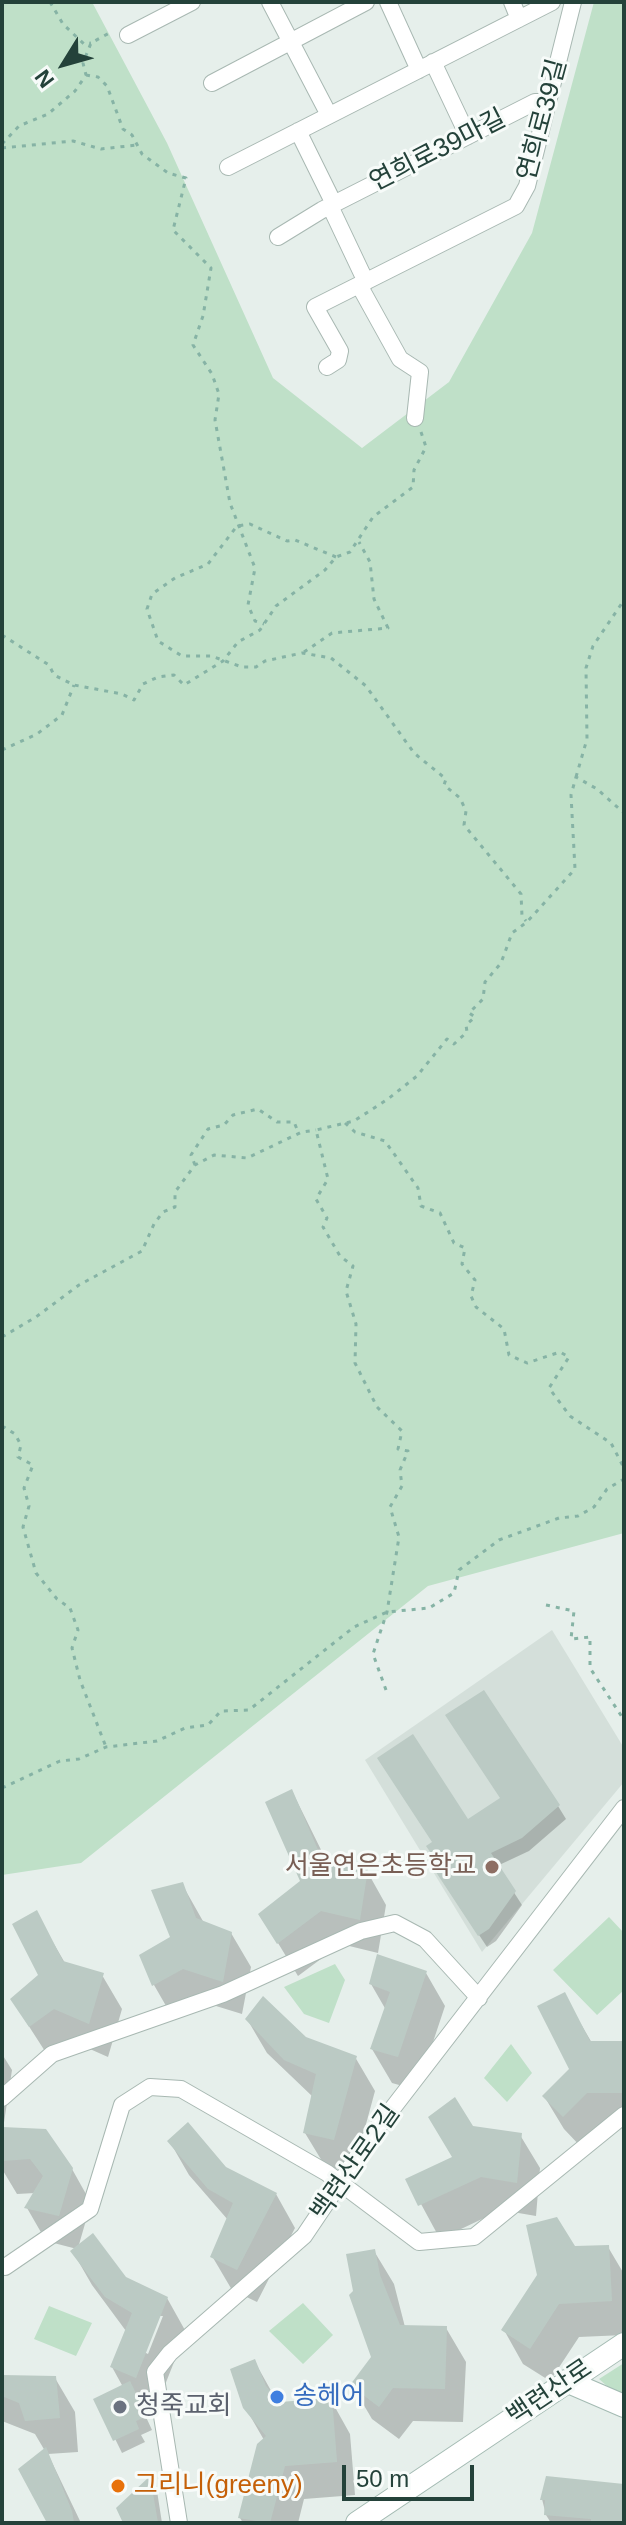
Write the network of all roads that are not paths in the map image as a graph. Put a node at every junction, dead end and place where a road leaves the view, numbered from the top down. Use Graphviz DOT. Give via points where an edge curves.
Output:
graph roads {
  1 [pos="192,2"];
  2 [pos="270,2"];
  3 [pos="366,2"];
  4 [pos="388,2"];
  5 [pos="512,2"];
  6 [pos="552,2"];
  7 [pos="573,2"];
  8 [pos="519,19"];
  9 [pos="128,35"];
  10 [pos="289,42"];
  11 [pos="426,66"];
  12 [pos="212,83"];
  13 [pos="548,102"];
  14 [pos="329,115"];
  15 [pos="298,131"];
  16 [pos="468,136"];
  17 [pos="228,167"];
  18 [pos="332,205"];
  19 [pos="278,237"];
  20 [pos="362,283"];
  21 [pos="327,367"];
  22 [pos="415,418"];
  23 [pos="624,1808"];
  24 [pos="479,1998"];
  25 [pos="2,2098"];
  26 [pos="624,2115"];
  27 [pos="340,2183"];
  28 [pos="5,2267"];
  29 [pos="624,2344"];
  30 [pos="566,2381"];
  31 [pos="624,2406"];
  32 [pos="179,2523"];
  33 [pos="357,2523"];
  1 -- 9 [label="street"];
  2 -- 10 [label="street"];
  3 -- 10 [label="street"];
  4 -- 11 [label="street"];
  5 -- 8 [label="street"];
  6 -- 8 [label="street"];
  7 -- 13 [label="street, 연희로39길"];
  8 -- 11 [label="street"];
  10 -- 12 [label="street"];
  10 -- 14 [label="street"];
  11 -- 14 [label="street"];
  11 -- 16 [label="street"];
  13 -- 16 [label="street, 연희로39마길" via="535,102"];
  13 -- 20 [label="street, 연희로39길" via="527,186 516,206"];
  14 -- 15 [label="street"];
  15 -- 17 [label="street"];
  15 -- 18 [label="street"];
  16 -- 18 [label="street, 연희로39마길"];
  18 -- 19 [label="street, 연희로39마길"];
  18 -- 20 [label="street"];
  20 -- 21 [label="street, 연희로39길" via="315,307 340,351 338,360"];
  20 -- 22 [label="street" via="400,359 420,372"];
  23 -- 24 [label="street, 백련산로2길"];
  24 -- 25 [label="street" via="425,1939 395,1923 361,1931 223,1994 52,2054"];
  24 -- 27 [label="street, 백련산로2길"];
  26 -- 27 [label="street" via="474,2237 419,2242"];
  27 -- 28 [label="street" via="181,2089 150,2087 122,2105 90,2209"];
  27 -- 32 [label="street, 백련산로2길" via="304,2236 155,2372"];
  29 -- 30 [label="main road, 백련산로"];
  30 -- 31 [label="main road"];
  30 -- 33 [label="main road, 백련산로"];
}
